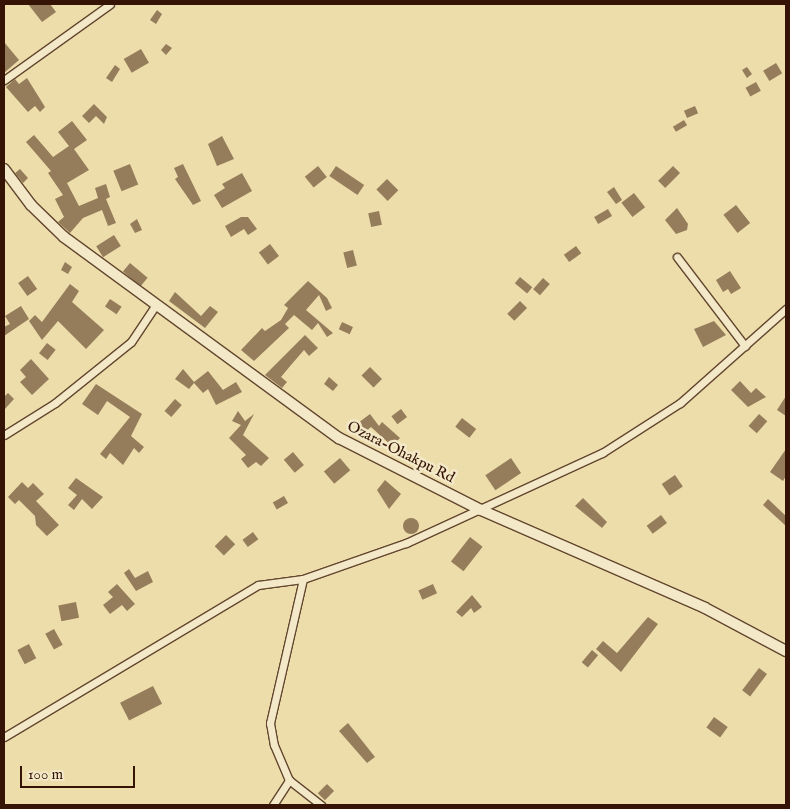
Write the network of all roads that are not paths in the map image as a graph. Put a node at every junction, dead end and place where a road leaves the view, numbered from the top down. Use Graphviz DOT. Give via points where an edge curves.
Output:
graph roads {
  1 [pos="110,4"];
  2 [pos="4,80"];
  3 [pos="4,169"];
  4 [pos="677,257"];
  5 [pos="155,306"];
  6 [pos="786,309"];
  7 [pos="745,346"];
  8 [pos="4,435"];
  9 [pos="481,510"];
  10 [pos="303,579"];
  11 [pos="786,651"];
  12 [pos="4,737"];
  13 [pos="289,780"];
  14 [pos="273,805"];
  15 [pos="321,805"];
  1 -- 2 [label="street"];
  3 -- 5 [label="main road, Ozara-Ohakpu Rd" via="64,237"];
  4 -- 7 [label="street"];
  5 -- 8 [label="street" via="131,342 55,403"];
  5 -- 9 [label="main road, Ozara-Ohakpu Rd" via="339,438"];
  6 -- 7 [label="street"];
  7 -- 9 [label="street" via="680,403 602,453"];
  9 -- 10 [label="street"];
  9 -- 11 [label="main road, Ozara-Ohakpu Rd" via="705,608"];
  10 -- 12 [label="street" via="258,584"];
  10 -- 13 [label="street" via="270,723 274,745"];
  13 -- 14 [label="street"];
  13 -- 15 [label="street"];
}
